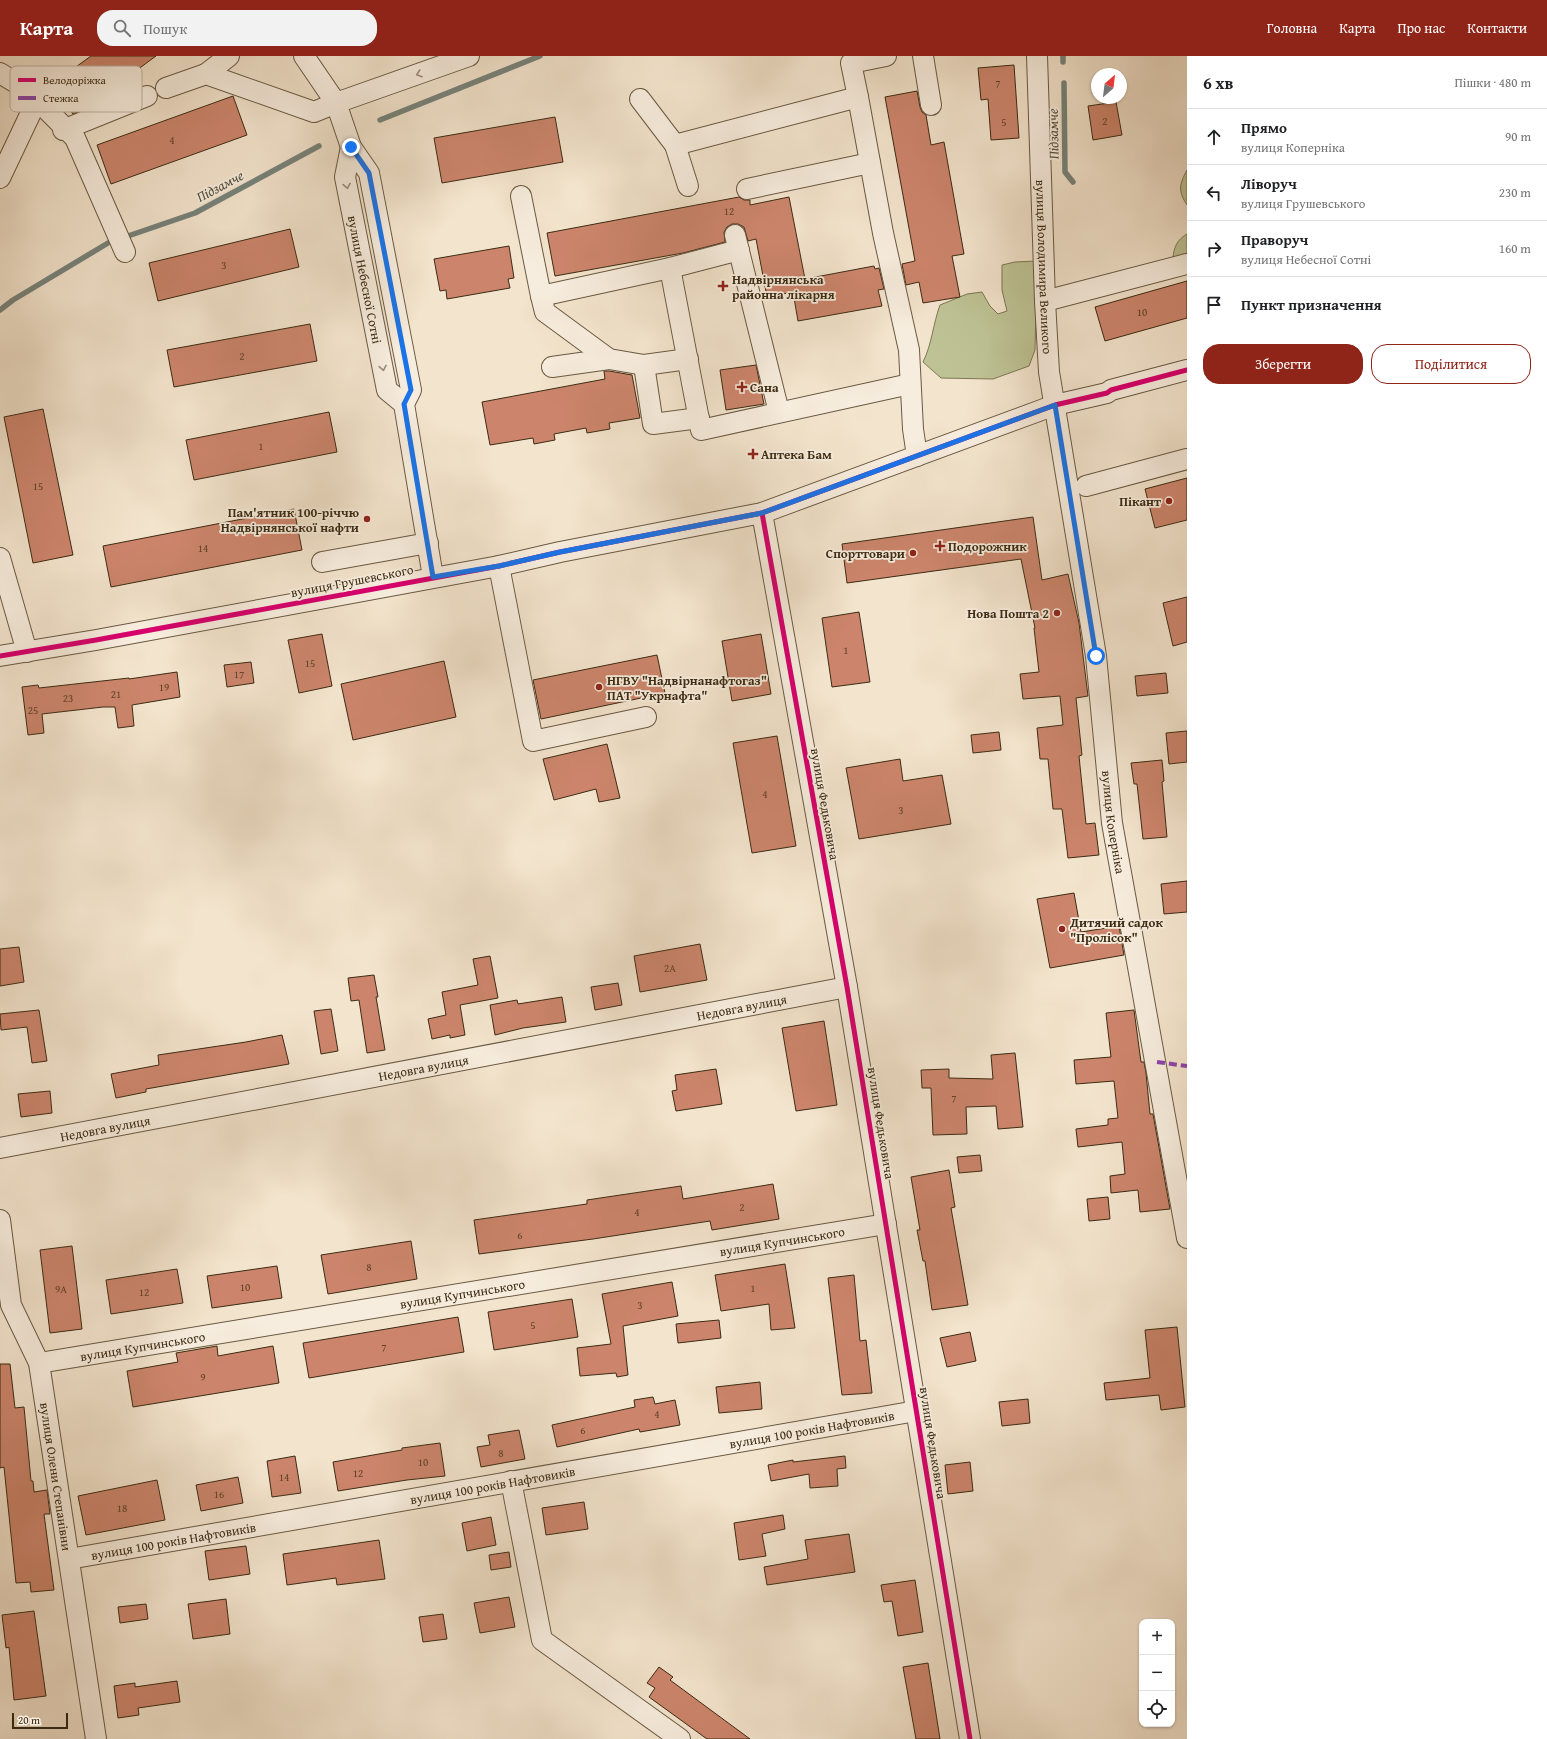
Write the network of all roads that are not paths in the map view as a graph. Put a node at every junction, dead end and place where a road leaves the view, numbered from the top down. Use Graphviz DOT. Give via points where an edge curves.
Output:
graph roads {
  1 [pos="229,56"];
  2 [pos="304,56"];
  3 [pos="469,56"];
  4 [pos="886,56"];
  5 [pos="923,56"];
  6 [pos="1037,56"];
  7 [pos="0,74"];
  8 [pos="206,74"];
  9 [pos="10,79"];
  10 [pos="166,88"];
  11 [pos="147,96"];
  12 [pos="858,97"];
  13 [pos="142,98"];
  14 [pos="640,99"];
  15 [pos="336,103"];
  16 [pos="932,105"];
  17 [pos="32,112"];
  18 [pos="49,112"];
  19 [pos="107,112"];
  20 [pos="64,129"];
  21 [pos="676,145"];
  22 [pos="870,163"];
  23 [pos="0,178"];
  24 [pos="688,186"];
  25 [pos="747,189"];
  26 [pos="521,196"];
  27 [pos="125,252"];
  28 [pos="1187,264"];
  29 [pos="670,268"];
  30 [pos="541,296"];
  31 [pos="1044,301"];
  32 [pos="596,355"];
  33 [pos="688,359"];
  34 [pos="644,365"];
  35 [pos="552,367"];
  36 [pos="1187,370"];
  37 [pos="910,384"];
  38 [pos="1055,405"];
  39 [pos="779,412"];
  40 [pos="699,418"];
  41 [pos="916,456"];
  42 [pos="1187,459"];
  43 [pos="1086,486"];
  44 [pos="762,513"];
  45 [pos="428,543"];
  46 [pos="0,558"];
  47 [pos="322,562"];
  48 [pos="499,566"];
  49 [pos="433,577"];
  50 [pos="27,652"];
  51 [pos="0,656"];
  52 [pos="646,717"];
  53 [pos="847,987"];
  54 [pos="0,1148"];
  55 [pos="0,1220"];
  56 [pos="886,1224"];
  57 [pos="1187,1238"];
  58 [pos="6,1306"];
  59 [pos="39,1363"];
  60 [pos="916,1410"];
  61 [pos="511,1481"];
  62 [pos="68,1559"];
  63 [pos="96,1739"];
  64 [pos="680,1739"];
  65 [pos="970,1739"];
  1 -- 8 [label="street"];
  2 -- 15 [label="street, вулиця Небесної Сотні"];
  3 -- 15 [label="street, one-way"];
  4 -- 12 [label="street" via="851,63"];
  5 -- 16 [label="street"];
  6 -- 31 [label="street, вулиця Володимира Великого"];
  7 -- 9 [label="street"];
  8 -- 10 [label="street"];
  8 -- 15 [label="street" via="314,112"];
  11 -- 13 [label="street"];
  12 -- 21 [label="street"];
  12 -- 22 [label="street"];
  14 -- 21 [label="street"];
  15 -- 45 [label="street, вулиця Небесної Сотні" via="351,147 369,173 411,390 404,404"];
  17 -- 23 [label="street"];
  18 -- 20 [label="street"];
  19 -- 20 [label="street"];
  20 -- 27 [label="street" via="75,138"];
  21 -- 24 [label="street"];
  22 -- 25 [label="street"];
  22 -- 37 [label="street" via="909,350"];
  26 -- 30 [label="street"];
  28 -- 31 [label="street"];
  29 -- 30 [label="street"];
  29 -- 33 [label="street"];
  29 -- 39 [label="street" via="737,243"];
  30 -- 32 [label="street" via="545,312"];
  31 -- 38 [label="street, вулиця Володимира Великого" via="1049,372"];
  32 -- 34 [label="street"];
  32 -- 35 [label="street"];
  33 -- 34 [label="street"];
  33 -- 40 [label="street"];
  34 -- 40 [label="street" via="653,424"];
  36 -- 38 [label="street, вулиця Грушевського"];
  37 -- 39 [label="street"];
  37 -- 41 [label="street"];
  38 -- 41 [label="street, вулиця Грушевського"];
  38 -- 57 [label="street, вулиця Коперніка" via="1096,656 1112,823"];
  39 -- 40 [label="street" via="701,430"];
  41 -- 44 [label="street, вулиця Грушевського"];
  42 -- 43 [label="street"];
  44 -- 48 [label="street, вулиця Грушевського"];
  44 -- 53 [label="street, вулиця Федьковича"];
  45 -- 47 [label="street"];
  45 -- 49 [label="street, вулиця Небесної Сотні"];
  46 -- 50 [label="street"];
  48 -- 49 [label="street, вулиця Грушевського"];
  48 -- 52 [label="street" via="533,741"];
  49 -- 50 [label="street, вулиця Грушевського"];
  50 -- 51 [label="street, вулиця Грушевського"];
  53 -- 54 [label="street, Недовга вулиця"];
  53 -- 56 [label="street, вулиця Федьковича"];
  55 -- 58 [label="street, вулиця Олени Степанівни"];
  56 -- 59 [label="street, вулиця Купчинського"];
  56 -- 60 [label="street, вулиця Федьковича"];
  58 -- 59 [label="street, вулиця Олени Степанівни"];
  59 -- 62 [label="street, вулиця Олени Степанівни"];
  60 -- 61 [label="street, вулиця 100 років Нафтовиків"];
  60 -- 65 [label="street, вулиця Федьковича"];
  61 -- 62 [label="street, вулиця 100 років Нафтовиків"];
  61 -- 64 [label="street" via="542,1640"];
  62 -- 63 [label="street, вулиця Олени Степанівни"];
}
